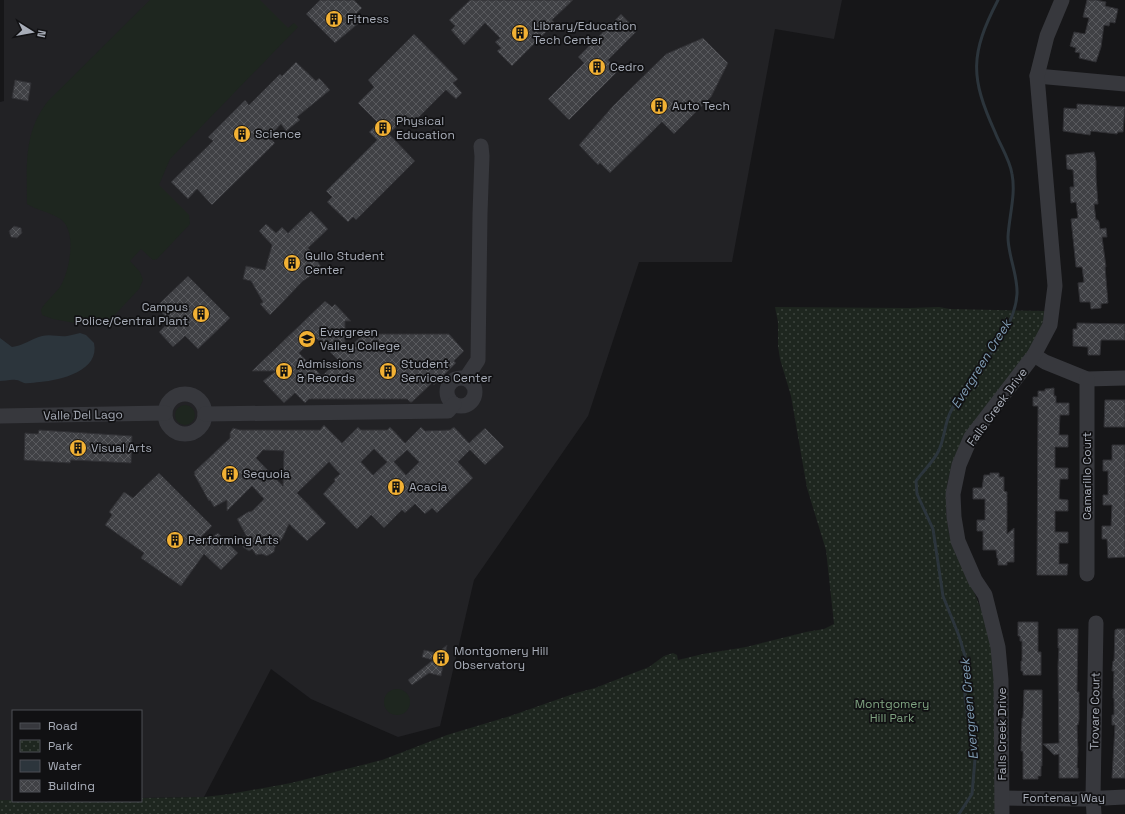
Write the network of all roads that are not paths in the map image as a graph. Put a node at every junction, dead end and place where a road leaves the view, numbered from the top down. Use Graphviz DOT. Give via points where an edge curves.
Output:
graph roads {
  1 [pos="1062,0"];
  2 [pos="1037,76"];
  3 [pos="1125,84"];
  4 [pos="481,146"];
  5 [pos="1034,355"];
  6 [pos="466,378"];
  7 [pos="1125,378"];
  8 [pos="1087,379"];
  9 [pos="454,404"];
  10 [pos="165,413"];
  11 [pos="205,414"];
  12 [pos="0,416"];
  13 [pos="1087,574"];
  14 [pos="1096,623"];
  15 [pos="1125,797"];
  16 [pos="1002,798"];
  17 [pos="1093,798"];
  18 [pos="1002,814"];
  19 [pos="1094,814"];
  1 -- 2 [label="street, Falls Creek Drive" via="1047,36"];
  2 -- 3 [label="street"];
  2 -- 5 [label="street, Falls Creek Drive" via="1056,286 1050,325"];
  4 -- 6 [label="street" via="478,360"];
  5 -- 8 [label="street"];
  5 -- 16 [label="street, Falls Creek Drive" via="971,437 959,465 953,494 958,541 975,580 985,595 998,647 1002,680"];
  6 -- 9 [label="street" via="456,378 447,388 448,397"];
  6 -- 9 [label="street" via="475,388 474,397 464,406"];
  7 -- 8 [label="street"];
  8 -- 13 [label="street, Camarillo Court"];
  9 -- 11 [label="street" via="448,411"];
  10 -- 11 [label="street" via="170,400 176,396 190,394 201,402"];
  10 -- 11 [label="street" via="168,425 178,433 185,434 197,431 204,421"];
  10 -- 12 [label="street, Valle Del Lago"];
  14 -- 17 [label="street, Trovare Court"];
  15 -- 17 [label="street, Fontenay Way"];
  16 -- 17 [label="street, Fontenay Way"];
  16 -- 18 [label="street, Falls Creek Drive"];
  17 -- 19 [label="street, Trovare Court"];
}
